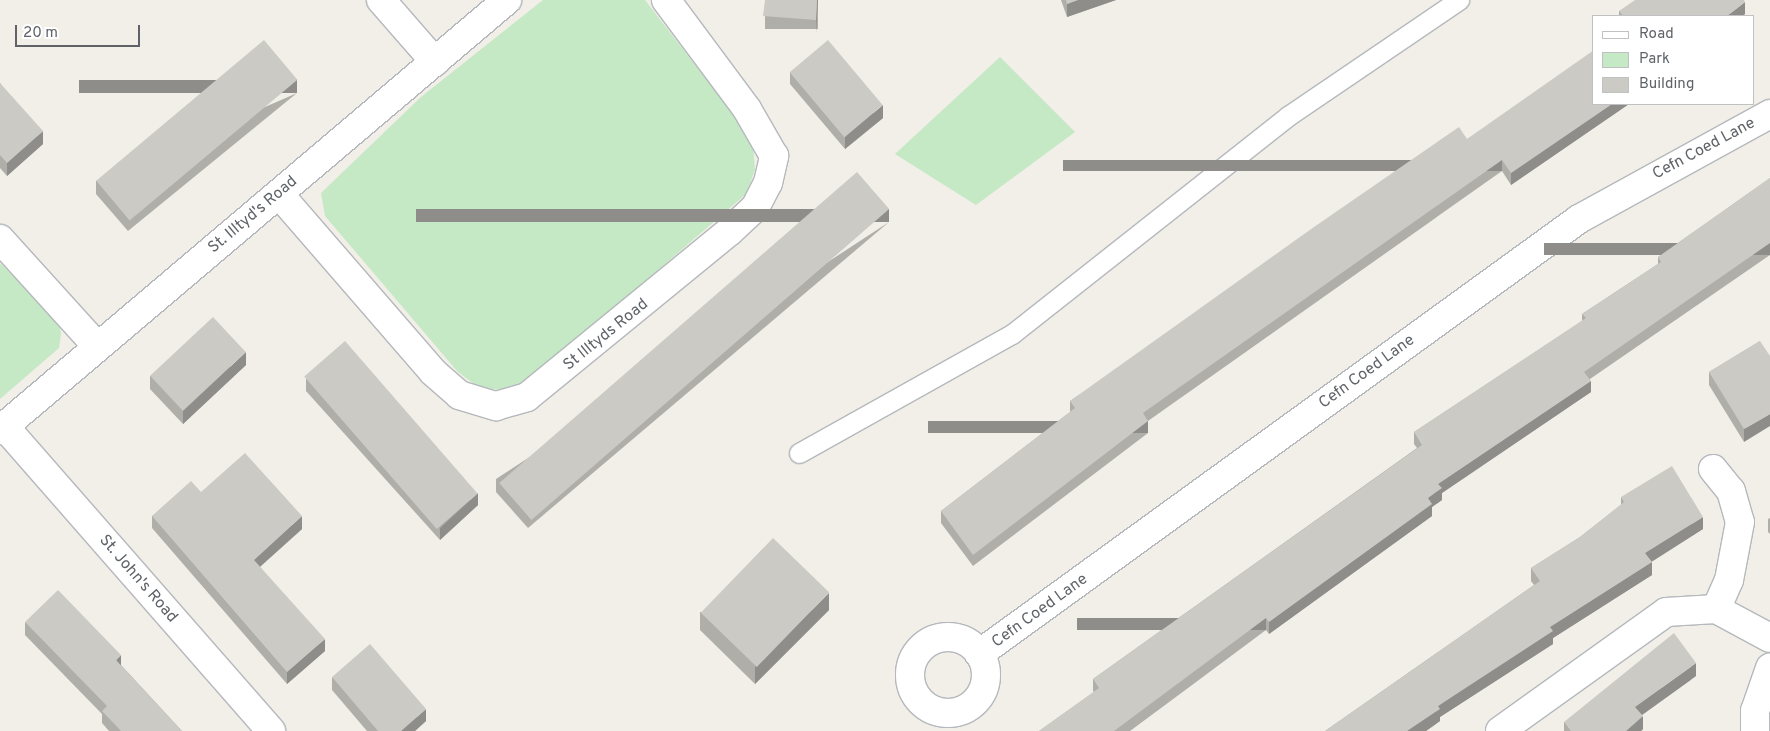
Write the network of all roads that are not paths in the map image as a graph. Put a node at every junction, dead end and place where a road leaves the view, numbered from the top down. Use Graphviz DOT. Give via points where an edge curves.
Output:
graph roads {
  1 [pos="381,0"];
  2 [pos="507,0"];
  3 [pos="666,0"];
  4 [pos="1459,0"];
  5 [pos="435,62"];
  6 [pos="1770,114"];
  7 [pos="279,194"];
  8 [pos="0,239"];
  9 [pos="97,346"];
  10 [pos="2,429"];
  11 [pos="799,453"];
  12 [pos="1713,468"];
  13 [pos="1716,609"];
  14 [pos="1770,638"];
  15 [pos="980,654"];
  16 [pos="1770,668"];
  17 [pos="271,731"];
  18 [pos="1500,731"];
  19 [pos="1755,731"];
  1 -- 5 [label="street"];
  2 -- 5 [label="street, St. Illtyd's Road"];
  3 -- 7 [label="street, St Illtyds Road" via="747,109 774,156 768,183 756,208 527,397 496,406 459,395 433,372"];
  4 -- 11 [label="lane" via="1288,116 1012,334"];
  5 -- 7 [label="street, St. Illtyd's Road"];
  6 -- 15 [label="street, Cefn Coed Lane" via="1579,219"];
  7 -- 9 [label="street, St. Illtyd's Road"];
  8 -- 9 [label="street"];
  9 -- 10 [label="street, St. Illtyd's Road"];
  10 -- 17 [label="street, St. John's Road"];
  12 -- 13 [label="street" via="1730,491 1740,522 1729,580"];
  13 -- 14 [label="street"];
  13 -- 18 [label="street" via="1666,612"];
  16 -- 19 [label="street" via="1755,711"];
}
